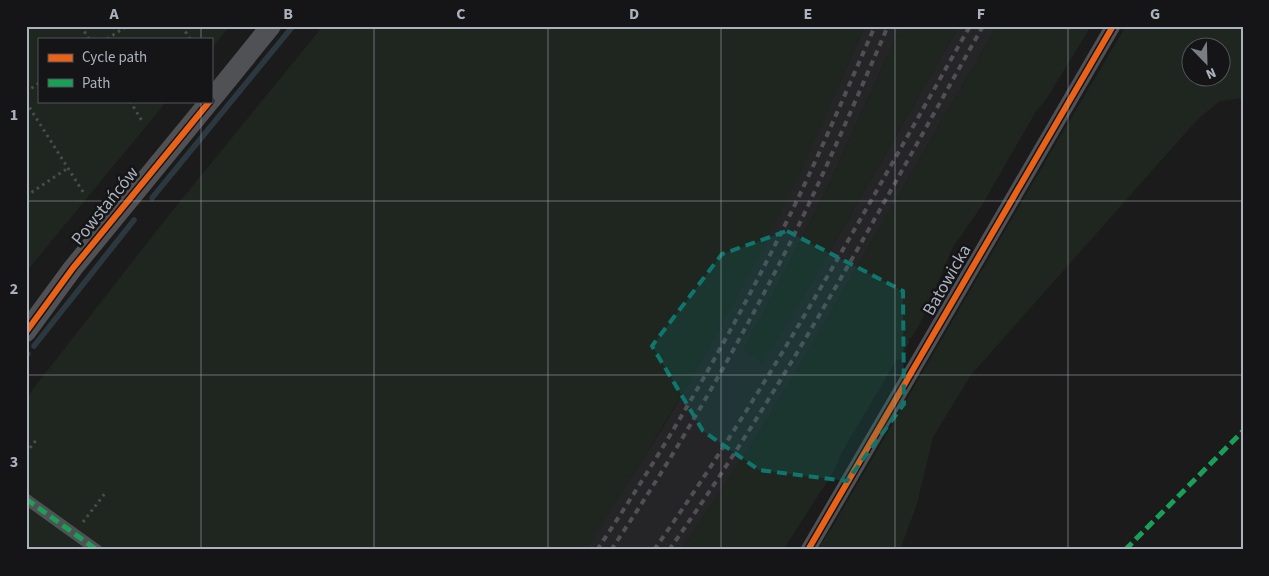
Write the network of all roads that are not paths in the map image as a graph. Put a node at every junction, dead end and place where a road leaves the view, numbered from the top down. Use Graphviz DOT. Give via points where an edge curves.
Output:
graph roads {
  1 [pos="272,26"];
  2 [pos="1114,26"];
  3 [pos="212,99"];
  4 [pos="209,102"];
  5 [pos="26,332"];
  6 [pos="26,499"];
  7 [pos="97,550"];
  8 [pos="808,550"];
  1 -- 3 [label="street, Powstańców"];
  2 -- 8 [label="street, Batowicka"];
  4 -- 5 [label="street, Powstańców" via="73,268"];
  6 -- 7 [label="street"];
}
